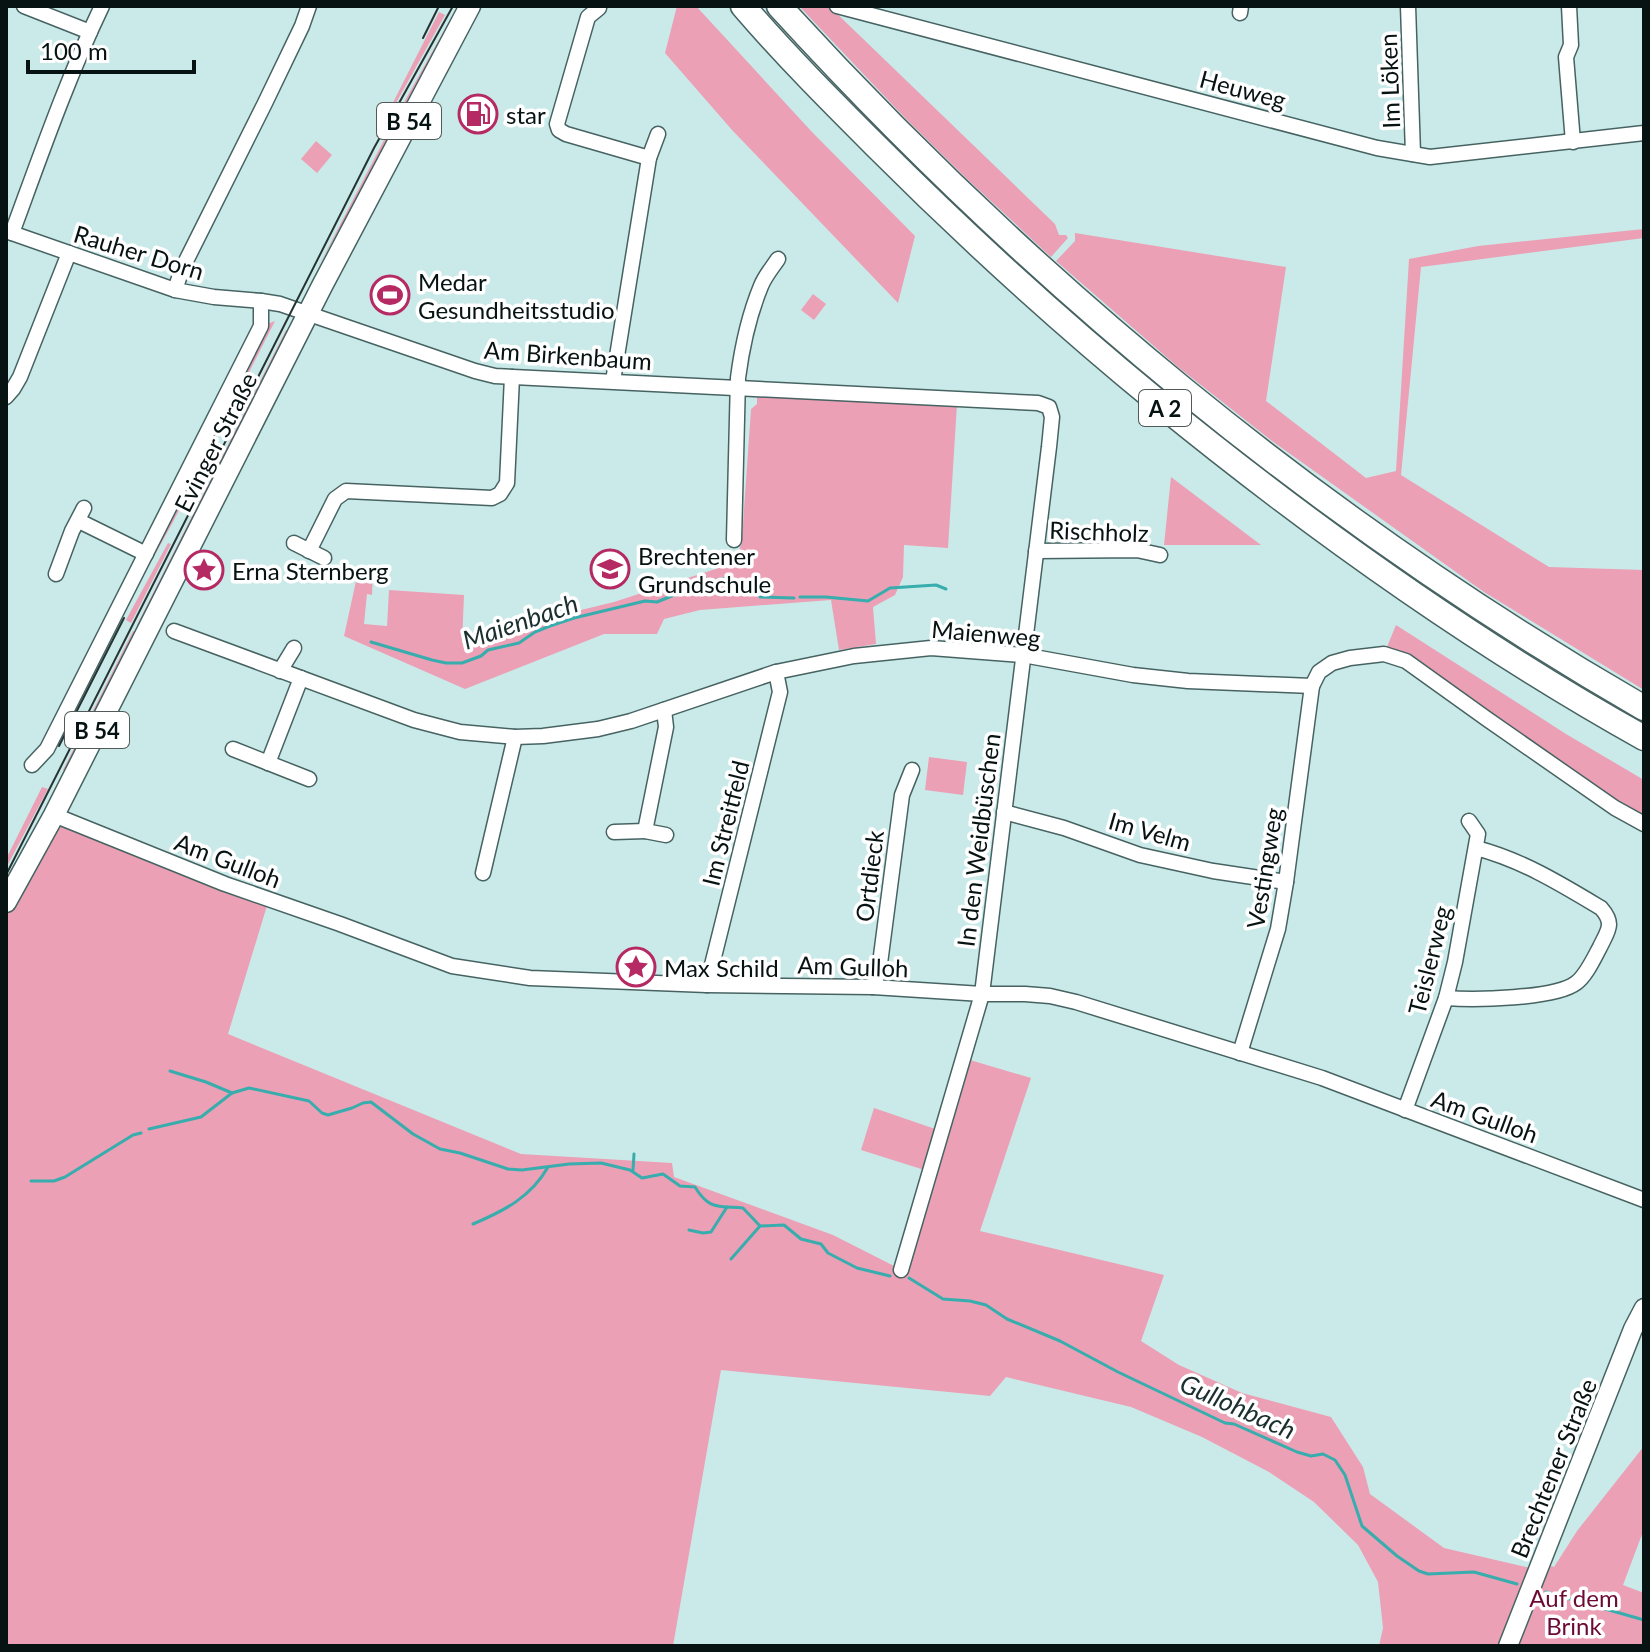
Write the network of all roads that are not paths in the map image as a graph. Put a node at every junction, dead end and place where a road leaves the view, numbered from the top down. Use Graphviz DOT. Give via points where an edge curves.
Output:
graph roads {
  1 [pos="24,6"];
  2 [pos="102,6"];
  3 [pos="309,6"];
  4 [pos="470,6"];
  5 [pos="743,6"];
  6 [pos="779,6"];
  7 [pos="837,6"];
  8 [pos="1408,6"];
  9 [pos="1569,6"];
  10 [pos="599,8"];
  11 [pos="90,32"];
  12 [pos="1644,133"];
  13 [pos="658,134"];
  14 [pos="1573,142"];
  15 [pos="1413,154"];
  16 [pos="649,158"];
  17 [pos="9,232"];
  18 [pos="69,253"];
  19 [pos="778,259"];
  20 [pos="175,290"];
  21 [pos="261,301"];
  22 [pos="308,315"];
  23 [pos="512,377"];
  24 [pos="613,381"];
  25 [pos="738,388"];
  26 [pos="6,397"];
  27 [pos="1049,407"];
  28 [pos="734,540"];
  29 [pos="294,543"];
  30 [pos="309,551"];
  31 [pos="1036,551"];
  32 [pos="146,554"];
  33 [pos="1160,555"];
  34 [pos="324,558"];
  35 [pos="56,574"];
  36 [pos="174,631"];
  37 [pos="294,648"];
  38 [pos="1023,655"];
  39 [pos="280,671"];
  40 [pos="776,672"];
  41 [pos="301,678"];
  42 [pos="1312,686"];
  43 [pos="1644,708"];
  44 [pos="664,710"];
  45 [pos="515,737"];
  46 [pos="1644,738"];
  47 [pos="233,749"];
  48 [pos="268,763"];
  49 [pos="32,765"];
  50 [pos="912,770"];
  51 [pos="309,779"];
  52 [pos="1004,812"];
  53 [pos="54,815"];
  54 [pos="1469,821"];
  55 [pos="1644,824"];
  56 [pos="645,831"];
  57 [pos="614,832"];
  58 [pos="666,835"];
  59 [pos="1476,848"];
  60 [pos="483,873"];
  61 [pos="1286,882"];
  62 [pos="6,902"];
  63 [pos="707,985"];
  64 [pos="873,987"];
  65 [pos="982,994"];
  66 [pos="1446,998"];
  67 [pos="1240,1053"];
  68 [pos="1405,1110"];
  69 [pos="1644,1200"];
  70 [pos="901,1270"];
  71 [pos="1644,1308"];
  72 [pos="1508,1646"];
  1 -- 11 [label="street"];
  2 -- 11 [label="street"];
  3 -- 20 [label="street"];
  4 -- 22 [label="main road, Evinger Straße / B 54"];
  5 -- 46 [label="highway, A 2" via="927,198 1111,364 1302,515 1403,587"];
  6 -- 43 [label="highway, A 2" via="966,199 1224,422 1499,620"];
  7 -- 15 [label="street, Heuweg"];
  8 -- 15 [label="street, Im Löken"];
  9 -- 14 [label="street" via="1571,45 1566,57"];
  10 -- 16 [label="street" via="588,17 557,124 566,134"];
  11 -- 17 [label="street"];
  12 -- 14 [label="street, Heuweg"];
  13 -- 16 [label="street"];
  14 -- 15 [label="street, Heuweg" via="1430,157"];
  16 -- 24 [label="street"];
  17 -- 18 [label="street, Rauher Dorn"];
  18 -- 20 [label="street, Rauher Dorn"];
  18 -- 26 [label="street" via="20,377"];
  19 -- 25 [label="street" via="762,283 748,324"];
  20 -- 21 [label="street, Rauher Dorn"];
  21 -- 22 [label="street, Rauher Dorn"];
  21 -- 32 [label="street, Evinger Straße" via="261,326"];
  22 -- 23 [label="street, Am Birkenbaum" via="475,371"];
  22 -- 53 [label="main road, Evinger Straße / B 54"];
  23 -- 24 [label="street, Am Birkenbaum"];
  23 -- 30 [label="street" via="507,483 500,494 492,498 346,491 335,499"];
  24 -- 25 [label="street, Am Birkenbaum"];
  25 -- 27 [label="street, Am Birkenbaum"];
  25 -- 28 [label="street"];
  27 -- 31 [label="street, In den Weidbüschen"];
  29 -- 30 [label="street"];
  30 -- 34 [label="street"];
  31 -- 33 [label="street, Rischholz" via="1137,550"];
  31 -- 38 [label="street, In den Weidbüschen"];
  32 -- 35 [label="street" via="82,514"];
  32 -- 49 [label="street, Evinger Straße" via="47,749"];
  36 -- 39 [label="street, Maienweg"];
  37 -- 39 [label="street"];
  38 -- 40 [label="street, Maienweg" via="931,648"];
  38 -- 42 [label="street, Maienweg" via="1188,681"];
  38 -- 52 [label="street, In den Weidbüschen"];
  39 -- 41 [label="street, Maienweg"];
  40 -- 44 [label="street, Maienweg"];
  40 -- 63 [label="street, Im Streitfeld" via="780,692"];
  41 -- 45 [label="street, Maienweg" via="431,725"];
  41 -- 48 [label="street"];
  42 -- 55 [label="street" via="1319,672 1350,658 1384,654 1406,661"];
  42 -- 61 [label="street, Vestingweg"];
  44 -- 45 [label="street, Maienweg" via="598,729"];
  44 -- 56 [label="street" via="666,727"];
  45 -- 60 [label="street"];
  47 -- 48 [label="street"];
  48 -- 51 [label="street"];
  50 -- 64 [label="street, Ortdieck" via="902,795"];
  52 -- 61 [label="street, Im Velm" via="1140,855"];
  52 -- 65 [label="street, In den Weidbüschen"];
  53 -- 62 [label="main road, Evinger Straße / B 54"];
  53 -- 63 [label="street, Am Gulloh" via="452,966 530,978"];
  54 -- 59 [label="street, Teislerweg" via="1478,834"];
  56 -- 57 [label="street"];
  56 -- 58 [label="street"];
  59 -- 66 [label="street, Teislerweg"];
  59 -- 66 [label="street" via="1527,865 1601,908 1610,924 1578,982 1562,991 1481,1000"];
  61 -- 67 [label="street, Vestingweg" via="1278,929"];
  63 -- 64 [label="street, Am Gulloh"];
  64 -- 65 [label="street, Am Gulloh"];
  65 -- 67 [label="street, Am Gulloh" via="1050,996"];
  65 -- 70 [label="street, In den Weidbüschen"];
  66 -- 68 [label="street, Teislerweg"];
  67 -- 68 [label="street, Am Gulloh"];
  68 -- 69 [label="street, Am Gulloh"];
  71 -- 72 [label="street, Brechtener Straße"];
}
